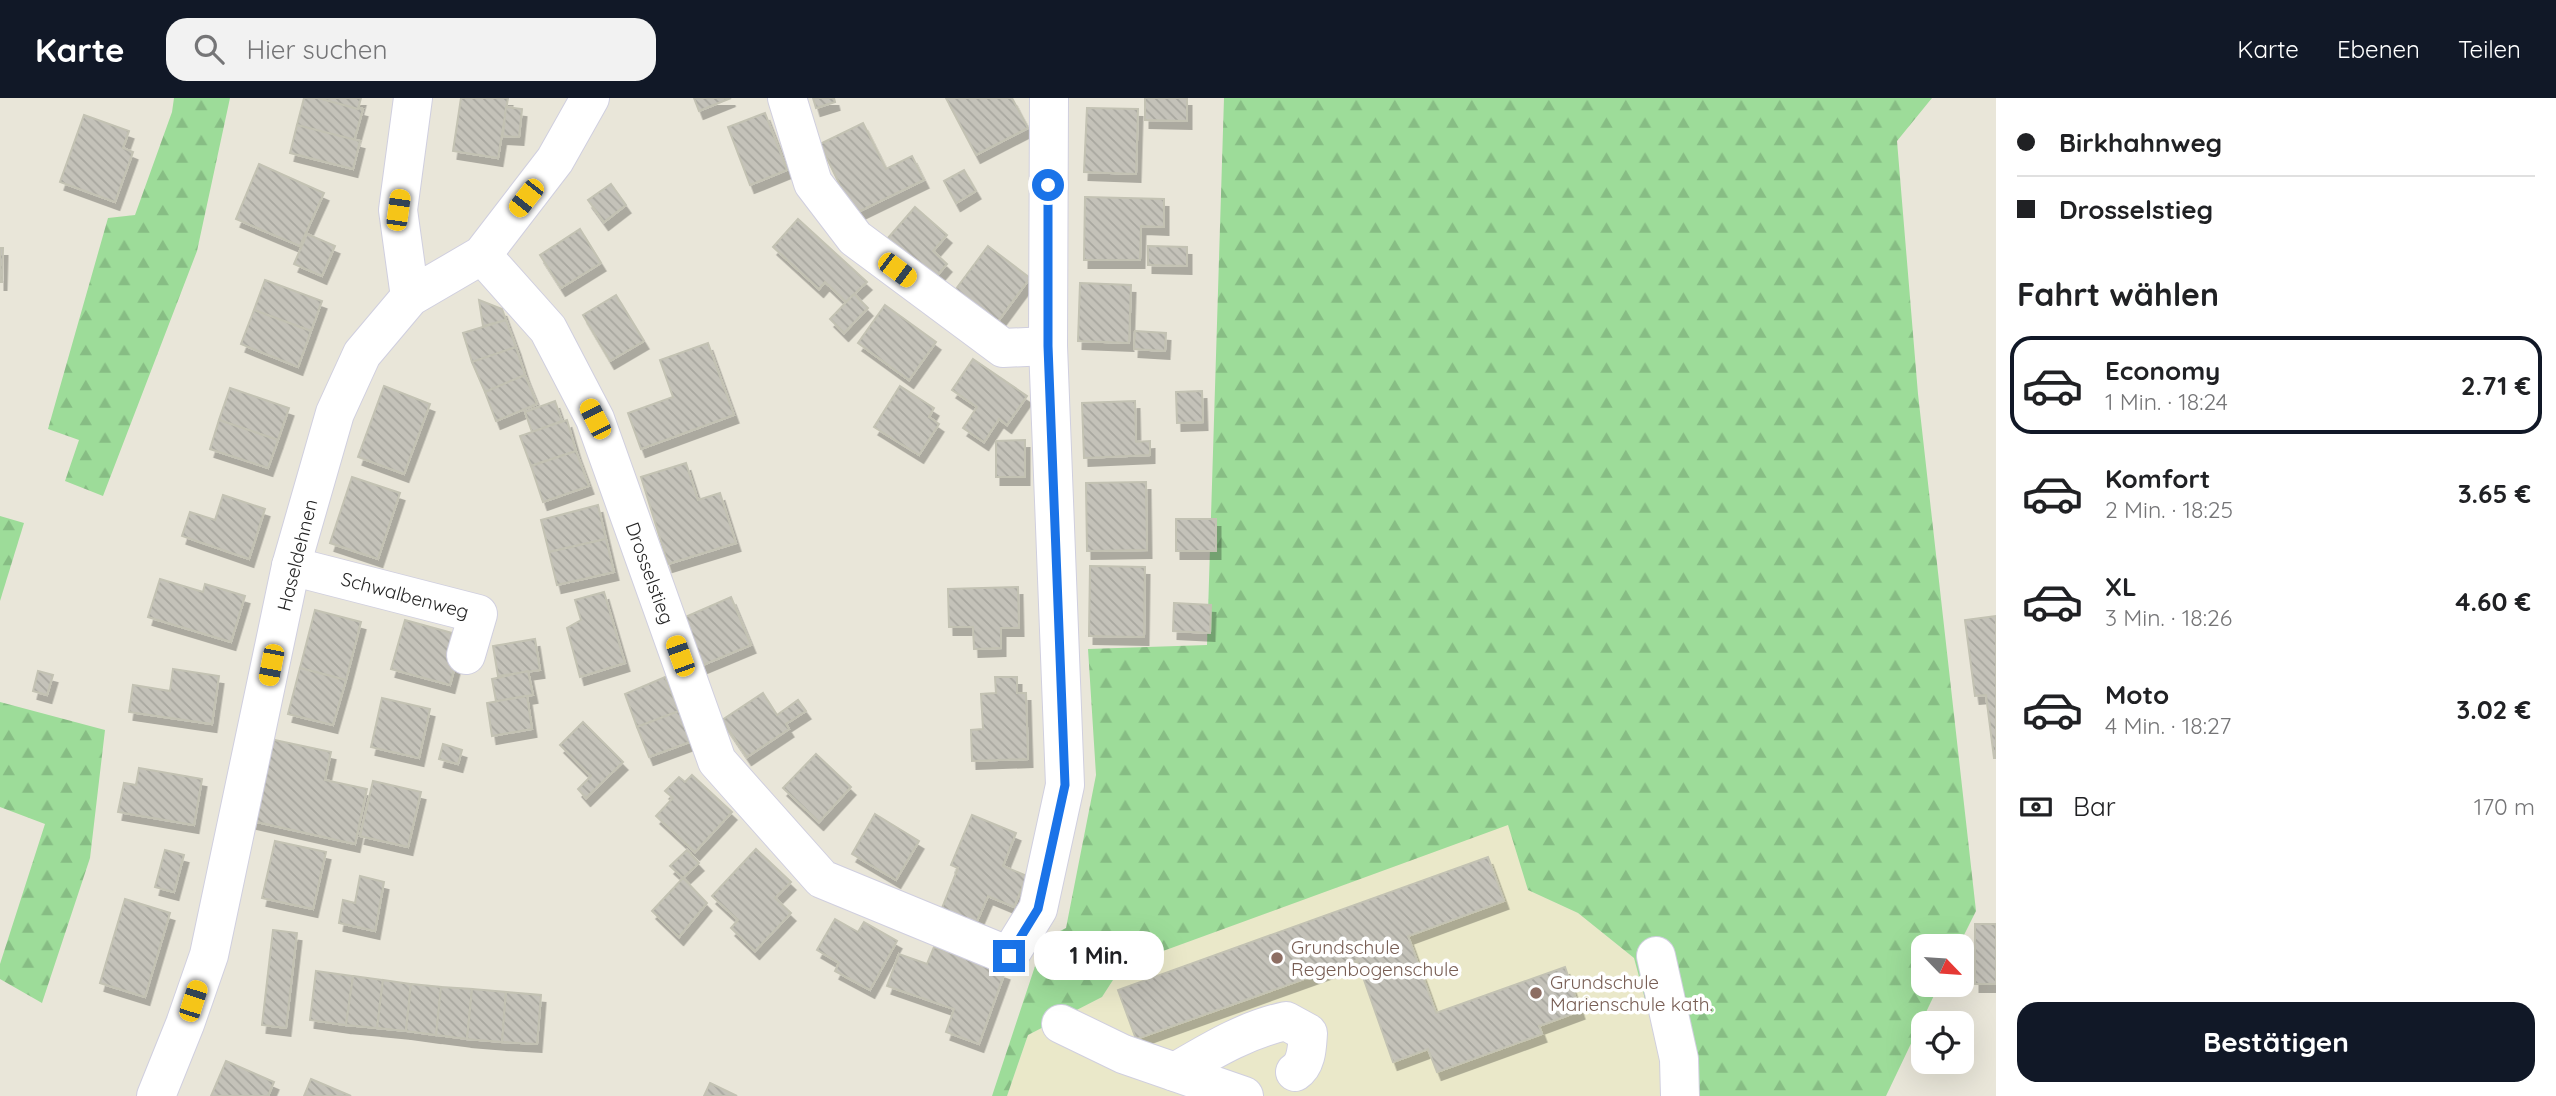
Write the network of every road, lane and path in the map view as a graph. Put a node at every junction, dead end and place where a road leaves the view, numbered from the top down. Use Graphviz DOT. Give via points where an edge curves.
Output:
graph roads {
  1 [pos="413,98"];
  2 [pos="590,98"];
  3 [pos="787,98"];
  4 [pos="1049,98"];
  5 [pos="482,255"];
  6 [pos="410,297"];
  7 [pos="1048,346"];
  8 [pos="291,566"];
  9 [pos="466,655"];
  10 [pos="1656,956"];
  11 [pos="1061,1024"];
  12 [pos="1175,1072"];
  13 [pos="1295,1072"];
  14 [pos="156,1096"];
  15 [pos="1244,1096"];
  16 [pos="1680,1096"];
  1 -- 6 [label="street" via="398,210"];
  2 -- 5 [label="street, Haseldehnen" via="555,160"];
  3 -- 7 [label="street" via="813,184 855,239 1003,348"];
  4 -- 7 [label="street"];
  5 -- 6 [label="street, Haseldehnen"];
  5 -- 7 [label="street, Drosselstieg" via="548,329 595,419 717,761 822,879 1009,956 1038,909 1065,785"];
  6 -- 8 [label="street, Haseldehnen" via="362,355 335,413"];
  8 -- 9 [label="street, Schwalbenweg" via="478,614"];
  8 -- 14 [label="street, Haseldehnen" via="209,955"];
  10 -- 16 [label="street" via="1679,1059"];
  11 -- 12 [label="street" via="1123,1054"];
  12 -- 13 [label="street" via="1231,1040 1286,1021 1308,1034 1307,1051"];
  12 -- 15 [label="street"];
}
